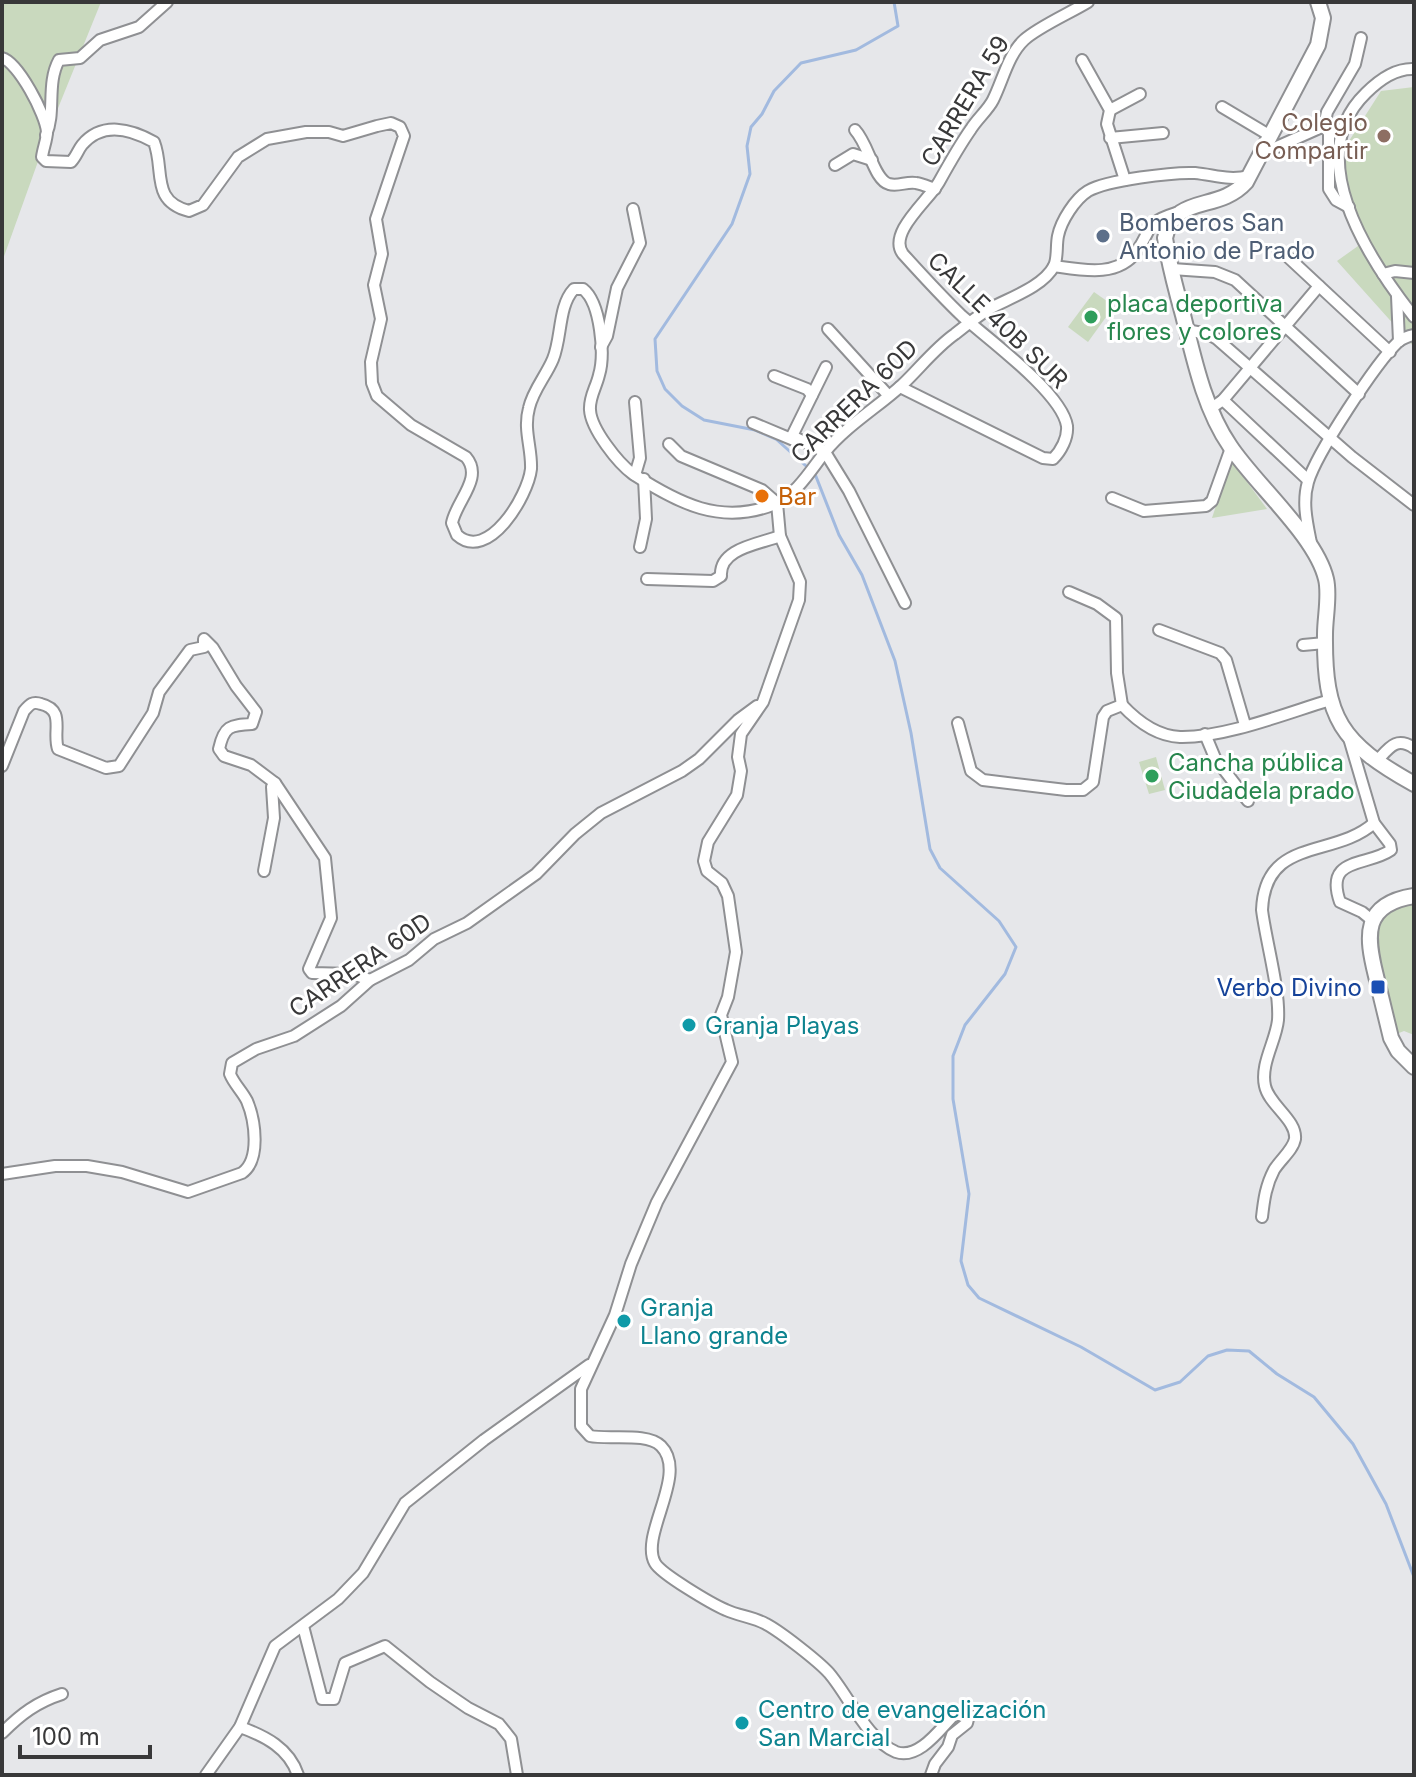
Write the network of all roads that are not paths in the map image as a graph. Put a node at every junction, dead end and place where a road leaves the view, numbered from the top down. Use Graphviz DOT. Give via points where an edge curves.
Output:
graph roads {
  1 [pos="167,2"];
  2 [pos="1088,2"];
  3 [pos="1318,2"];
  4 [pos="1361,38"];
  5 [pos="2,58"];
  6 [pos="1082,60"];
  7 [pos="1414,69"];
  8 [pos="1140,94"];
  9 [pos="1222,107"];
  10 [pos="1110,110"];
  11 [pos="1324,126"];
  12 [pos="855,130"];
  13 [pos="46,133"];
  14 [pos="1163,133"];
  15 [pos="1269,135"];
  16 [pos="1110,138"];
  17 [pos="1261,154"];
  18 [pos="872,160"];
  19 [pos="835,165"];
  20 [pos="1249,176"];
  21 [pos="1125,180"];
  22 [pos="935,189"];
  23 [pos="1349,207"];
  24 [pos="633,209"];
  25 [pos="1176,213"];
  26 [pos="1165,238"];
  27 [pos="1141,241"];
  28 [pos="898,242"];
  29 [pos="1289,258"];
  30 [pos="1054,266"];
  31 [pos="1172,269"];
  32 [pos="1414,273"];
  33 [pos="1383,274"];
  34 [pos="1319,286"];
  35 [pos="1397,296"];
  36 [pos="1414,317"];
  37 [pos="971,324"];
  38 [pos="1286,325"];
  39 [pos="828,329"];
  40 [pos="1186,330"];
  41 [pos="1414,335"];
  42 [pos="1399,341"];
  43 [pos="600,349"];
  44 [pos="1390,352"];
  45 [pos="826,367"];
  46 [pos="1251,367"];
  47 [pos="774,376"];
  48 [pos="900,387"];
  49 [pos="1359,394"];
  50 [pos="812,395"];
  51 [pos="888,395"];
  52 [pos="635,402"];
  53 [pos="1217,404"];
  54 [pos="753,423"];
  55 [pos="1331,438"];
  56 [pos="669,444"];
  57 [pos="1231,448"];
  58 [pos="823,455"];
  59 [pos="639,477"];
  60 [pos="1308,480"];
  61 [pos="1112,498"];
  62 [pos="777,503"];
  63 [pos="1414,505"];
  64 [pos="780,536"];
  65 [pos="640,547"];
  66 [pos="1313,552"];
  67 [pos="647,579"];
  68 [pos="1069,592"];
  69 [pos="905,603"];
  70 [pos="1159,630"];
  71 [pos="1325,643"];
  72 [pos="1303,645"];
  73 [pos="1330,700"];
  74 [pos="763,702"];
  75 [pos="1122,705"];
  76 [pos="958,723"];
  77 [pos="1245,725"];
  78 [pos="1205,734"];
  79 [pos="1349,738"];
  80 [pos="1414,748"];
  81 [pos="1377,761"];
  82 [pos="2,766"];
  83 [pos="275,783"];
  84 [pos="1414,784"];
  85 [pos="1248,801"];
  86 [pos="1374,823"];
  87 [pos="264,871"];
  88 [pos="1414,896"];
  89 [pos="1373,921"];
  90 [pos="370,980"];
  91 [pos="1411,1067"];
  92 [pos="2,1174"];
  93 [pos="1262,1217"];
  94 [pos="591,1363"];
  95 [pos="303,1626"];
  96 [pos="62,1694"];
  97 [pos="240,1727"];
  98 [pos="2,1733"];
  99 [pos="206,1775"];
  100 [pos="298,1775"];
  101 [pos="517,1775"];
  102 [pos="931,1775"];
  1 -- 13 [label="street" via="139,27 100,40 80,58 59,60"];
  2 -- 22 [label="street, CARRERA 59" via="1034,31 1014,51 992,103"];
  3 -- 15 [label="main road" via="1323,18 1318,45"];
  4 -- 11 [label="street" via="1355,64"];
  5 -- 13 [label="street" via="14,65 32,93"];
  6 -- 10 [label="street"];
  7 -- 23 [label="street" via="1374,84 1344,123 1338,159"];
  8 -- 10 [label="street"];
  9 -- 15 [label="street"];
  10 -- 16 [label="street"];
  11 -- 17 [label="street"];
  11 -- 23 [label="street" via="1329,133 1329,189"];
  12 -- 18 [label="street"];
  13 -- 43 [label="street" via="42,157 57,163 71,162 81,146 102,131 127,130 146,137 157,148 165,197 189,211 203,205 238,157 267,139 318,132 343,136 391,123 400,127 404,136 376,219 382,254 374,285 381,319 371,377 377,396 401,417 471,463 473,476 452,523 464,541 481,541 497,531 527,486 528,411 554,358 574,289 583,289 594,303"];
  14 -- 16 [label="street"];
  15 -- 17 [label="main road"];
  16 -- 21 [label="street"];
  17 -- 20 [label="main road"];
  18 -- 19 [label="street" via="853,154"];
  18 -- 22 [label="street" via="888,184"];
  20 -- 21 [label="street" via="1224,179 1188,173"];
  20 -- 25 [label="main road" via="1236,193"];
  21 -- 30 [label="street" via="1081,197 1059,232"];
  22 -- 28 [label="street, CARRERA 59"];
  23 -- 33 [label="street"];
  24 -- 43 [label="street" via="640,243 617,288"];
  25 -- 26 [label="main road"];
  25 -- 27 [label="street" via="1153,223"];
  26 -- 27 [label="street" via="1148,236"];
  26 -- 31 [label="main road"];
  27 -- 30 [label="street" via="1130,258 1108,270"];
  28 -- 37 [label="street, CALLE 40B SUR" via="903,254"];
  29 -- 34 [label="street"];
  30 -- 37 [label="street, CARRERA 60D" via="1029,290 985,311"];
  31 -- 38 [label="street" via="1227,276"];
  31 -- 40 [label="main road"];
  32 -- 33 [label="street"];
  33 -- 35 [label="street"];
  34 -- 38 [label="street"];
  34 -- 44 [label="street"];
  35 -- 36 [label="street"];
  35 -- 42 [label="street"];
  37 -- 48 [label="street, CARRERA 60D"];
  37 -- 48 [label="street, CALLE 40B SUR" via="1059,408 1068,429 1053,459"];
  38 -- 46 [label="street"];
  38 -- 49 [label="street"];
  39 -- 51 [label="street"];
  40 -- 46 [label="street" via="1217,339"];
  40 -- 53 [label="main road"];
  41 -- 42 [label="street"];
  42 -- 44 [label="street"];
  43 -- 59 [label="street" via="600,373 589,406 593,424 611,451"];
  44 -- 49 [label="street"];
  45 -- 50 [label="street"];
  46 -- 53 [label="street"];
  46 -- 55 [label="street"];
  47 -- 50 [label="street"];
  48 -- 51 [label="street, CARRERA 60D"];
  49 -- 55 [label="street"];
  50 -- 58 [label="street" via="791,434"];
  51 -- 58 [label="street, CARRERA 60D"];
  52 -- 59 [label="street"];
  53 -- 57 [label="main road"];
  53 -- 60 [label="street"];
  54 -- 58 [label="street"];
  55 -- 60 [label="street"];
  55 -- 63 [label="street"];
  56 -- 62 [label="street" via="681,456 762,490"];
  57 -- 61 [label="street" via="1206,506 1144,511"];
  57 -- 66 [label="main road"];
  58 -- 62 [label="street, CARRERA 60D"];
  58 -- 69 [label="street" via="849,491"];
  59 -- 62 [label="street" via="712,513"];
  59 -- 65 [label="street" via="646,519"];
  60 -- 66 [label="street" via="1304,501"];
  62 -- 64 [label="street"];
  64 -- 67 [label="street" via="732,552 713,581"];
  64 -- 74 [label="street" via="800,582 799,600"];
  66 -- 71 [label="main road" via="1326,579"];
  68 -- 75 [label="street" via="1116,618"];
  70 -- 77 [label="street" via="1220,653"];
  71 -- 72 [label="street"];
  71 -- 73 [label="main road"];
  73 -- 77 [label="street"];
  73 -- 79 [label="main road"];
  74 -- 90 [label="street, CARRERA 60D" via="699,759 601,813 536,874 467,923"];
  74 -- 94 [label="street" via="741,734 737,795 708,842 704,861 728,896 736,952 721,1015 732,1062 657,1202"];
  75 -- 76 [label="street" via="1103,717 1093,782 1083,790 983,780 971,771"];
  75 -- 78 [label="street" via="1157,732 1179,737"];
  77 -- 78 [label="street"];
  78 -- 85 [label="street" via="1215,758"];
  79 -- 81 [label="main road"];
  79 -- 86 [label="street"];
  80 -- 81 [label="street" via="1392,744"];
  81 -- 84 [label="main road"];
  82 -- 83 [label="street" via="21,717 37,702 56,713 58,749 106,768 119,766 153,713 159,692 190,650 204,647 204,639 256,712 252,724 229,728 219,749"];
  83 -- 87 [label="street"];
  83 -- 90 [label="street" via="328,867 331,918 309,969"];
  86 -- 89 [label="street" via="1391,850 1356,862 1338,877 1336,887 1340,902"];
  86 -- 93 [label="street" via="1278,866 1262,893 1278,1019 1265,1085 1295,1136 1264,1191"];
  88 -- 89 [label="main road" via="1392,902"];
  89 -- 91 [label="main road" via="1370,953 1391,1038"];
  90 -- 92 [label="street, CARRERA 60D" via="294,1036 232,1063 230,1074 251,1111 254,1143 248,1169 236,1177 188,1192 87,1166"];
  94 -- 95 [label="street" via="405,1503 363,1573"];
  94 -- 102 [label="street" via="581,1389 581,1426 590,1436 656,1442 667,1454 669,1485 651,1542 656,1567 725,1610 766,1624 828,1672 875,1735 899,1753 919,1750 954,1715 969,1715"];
  95 -- 97 [label="street" via="275,1646"];
  95 -- 101 [label="street" via="322,1699 334,1699 345,1663 385,1646 468,1708 499,1724 511,1739"];
  96 -- 98 [label="street" via="40,1701"];
  97 -- 99 [label="street"];
  97 -- 100 [label="street" via="280,1747"];
}
